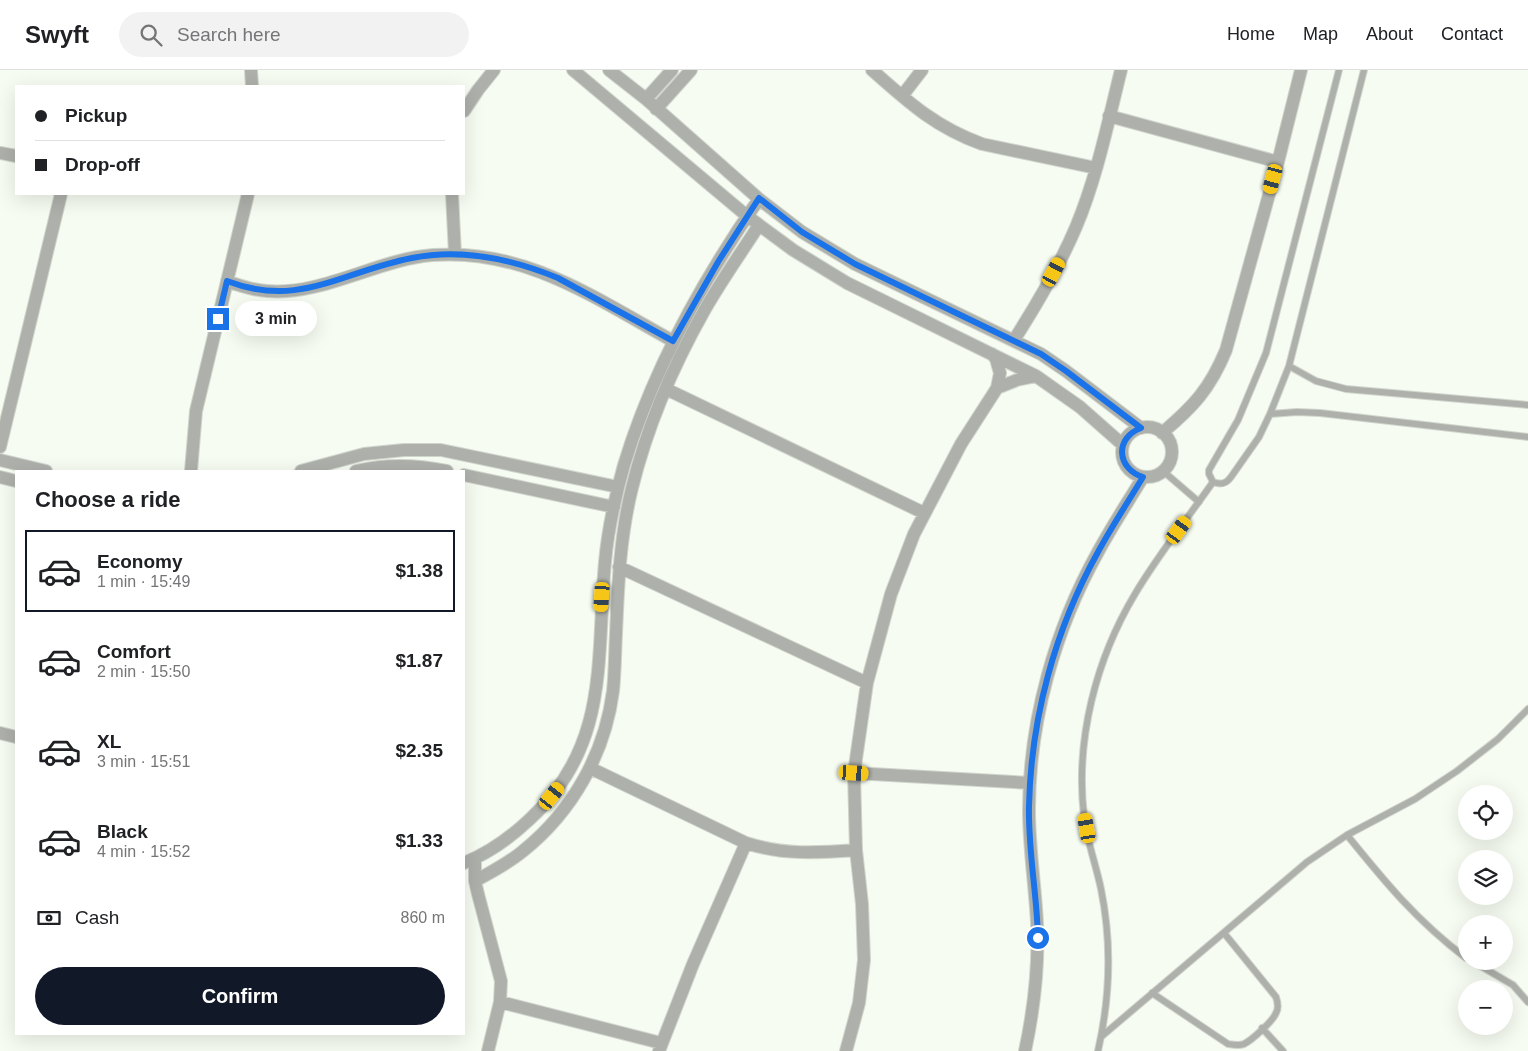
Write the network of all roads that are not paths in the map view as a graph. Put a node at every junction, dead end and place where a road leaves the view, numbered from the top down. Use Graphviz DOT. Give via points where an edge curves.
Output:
graph roads {
  1 [pos="250,70"];
  2 [pos="494,70"];
  3 [pos="573,70"];
  4 [pos="609,70"];
  5 [pos="672,70"];
  6 [pos="691,70"];
  7 [pos="872,70"];
  8 [pos="922,70"];
  9 [pos="1121,70"];
  10 [pos="1301,70"];
  11 [pos="1339,70"];
  12 [pos="1364,70"];
  13 [pos="252,85"];
  14 [pos="902,96"];
  15 [pos="646,99"];
  16 [pos="656,109"];
  17 [pos="465,110"];
  18 [pos="1109,116"];
  19 [pos="0,153"];
  20 [pos="15,156"];
  21 [pos="1278,162"];
  22 [pos="1096,168"];
  23 [pos="61,195"];
  24 [pos="248,195"];
  25 [pos="452,195"];
  26 [pos="759,198"];
  27 [pos="747,216"];
  28 [pos="759,225"];
  29 [pos="454,254"];
  30 [pos="227,281"];
  31 [pos="1014,340"];
  32 [pos="673,341"];
  33 [pos="992,354"];
  34 [pos="1290,366"];
  35 [pos="1036,376"];
  36 [pos="997,388"];
  37 [pos="666,389"];
  38 [pos="1528,405"];
  39 [pos="1270,414"];
  40 [pos="1141,428"];
  41 [pos="1162,433"];
  42 [pos="1528,437"];
  43 [pos="1123,445"];
  44 [pos="0,447"];
  45 [pos="0,460"];
  46 [pos="42,470"];
  47 [pos="191,470"];
  48 [pos="305,470"];
  49 [pos="364,470"];
  50 [pos="441,470"];
  51 [pos="1163,471"];
  52 [pos="465,475"];
  53 [pos="0,477"];
  54 [pos="1143,477"];
  55 [pos="15,481"];
  56 [pos="1213,482"];
  57 [pos="618,487"];
  58 [pos="1199,502"];
  59 [pos="614,507"];
  60 [pos="924,513"];
  61 [pos="619,567"];
  62 [pos="867,683"];
  63 [pos="1528,709"];
  64 [pos="0,733"];
  65 [pos="15,737"];
  66 [pos="590,768"];
  67 [pos="854,773"];
  68 [pos="1030,783"];
  69 [pos="1347,835"];
  70 [pos="746,843"];
  71 [pos="856,850"];
  72 [pos="470,860"];
  73 [pos="475,881"];
  74 [pos="1224,933"];
  75 [pos="1458,951"];
  76 [pos="1487,970"];
  77 [pos="1152,994"];
  78 [pos="500,1002"];
  79 [pos="1528,1002"];
  80 [pos="1262,1028"];
  81 [pos="1102,1036"];
  82 [pos="660,1047"];
  83 [pos="1236,1048"];
  84 [pos="488,1051"];
  85 [pos="846,1051"];
  86 [pos="1025,1051"];
  87 [pos="1098,1051"];
  88 [pos="1283,1051"];
  1 -- 13 [label="street"];
  2 -- 17 [label="street"];
  3 -- 27 [label="street"];
  4 -- 15 [label="street"];
  5 -- 15 [label="street"];
  6 -- 16 [label="street"];
  7 -- 14 [label="street"];
  8 -- 14 [label="street"];
  9 -- 18 [label="street"];
  10 -- 21 [label="street"];
  11 -- 56 [label="lane" via="1266,353 1241,413 1209,470"];
  12 -- 34 [label="lane"];
  14 -- 22 [label="street" via="930,120 964,138"];
  15 -- 16 [label="street"];
  16 -- 26 [label="street"];
  18 -- 21 [label="street"];
  18 -- 22 [label="street"];
  19 -- 20 [label="street"];
  21 -- 41 [label="street" via="1220,363 1198,400"];
  22 -- 31 [label="street" via="1076,226 1046,287"];
  23 -- 44 [label="street"];
  24 -- 30 [label="street"];
  25 -- 29 [label="street"];
  26 -- 27 [label="street"];
  26 -- 31 [label="street" via="802,232 855,264"];
  27 -- 28 [label="street"];
  27 -- 32 [label="street"];
  28 -- 33 [label="street" via="847,283"];
  28 -- 37 [label="street" via="704,311"];
  29 -- 30 [label="street" via="411,258 291,291 253,289"];
  29 -- 32 [label="street" via="498,258 538,270"];
  30 -- 47 [label="street" via="196,411"];
  31 -- 40 [label="street" via="1066,371"];
  32 -- 57 [label="street" via="645,403"];
  33 -- 35 [label="street"];
  33 -- 36 [label="street" via="1000,372"];
  34 -- 38 [label="lane" via="1316,381 1346,389"];
  34 -- 39 [label="lane"];
  35 -- 36 [label="street"];
  35 -- 43 [label="street" via="1080,407"];
  36 -- 60 [label="street" via="961,444"];
  37 -- 60 [label="street"];
  37 -- 61 [label="street" via="632,487"];
  39 -- 42 [label="lane" via="1314,413"];
  39 -- 56 [label="lane" via="1248,454 1227,482 1220,485"];
  40 -- 41 [label="street"];
  40 -- 43 [label="street" via="1130,434"];
  41 -- 51 [label="street" via="1171,451"];
  43 -- 54 [label="street" via="1126,466"];
  45 -- 46 [label="street"];
  48 -- 57 [label="street" via="364,454 441,450"];
  49 -- 50 [label="street" via="394,466"];
  51 -- 54 [label="street"];
  51 -- 58 [label="lane"];
  52 -- 59 [label="street"];
  53 -- 55 [label="street"];
  54 -- 68 [label="street" via="1098,552 1064,628 1041,702"];
  56 -- 58 [label="lane"];
  57 -- 59 [label="street"];
  58 -- 81 [label="lane" via="1148,572 1122,616 1102,664 1089,713 1083,764 1084,815 1102,896 1108,945 1108,987"];
  59 -- 72 [label="street" via="605,561 596,689 588,731 580,751 546,805 515,833"];
  60 -- 62 [label="street" via="891,594"];
  61 -- 62 [label="street"];
  61 -- 66 [label="street" via="613,690 600,747"];
  62 -- 67 [label="street"];
  63 -- 69 [label="lane" via="1457,771 1415,799"];
  64 -- 65 [label="street"];
  66 -- 70 [label="street"];
  66 -- 73 [label="street" via="573,798 541,835 523,851"];
  67 -- 68 [label="street"];
  67 -- 71 [label="street"];
  68 -- 86 [label="street" via="1029,836 1038,953"];
  69 -- 74 [label="lane" via="1307,862"];
  69 -- 75 [label="lane" via="1406,906"];
  70 -- 71 [label="street" via="788,852"];
  70 -- 82 [label="street"];
  71 -- 85 [label="street" via="864,960 859,1003"];
  72 -- 73 [label="street"];
  73 -- 78 [label="street" via="499,975"];
  74 -- 77 [label="lane"];
  74 -- 80 [label="lane" via="1276,997 1277,1013"];
  76 -- 79 [label="lane" via="1513,985"];
  77 -- 81 [label="lane"];
  77 -- 83 [label="lane"];
  78 -- 82 [label="street"];
  78 -- 84 [label="street"];
  80 -- 83 [label="lane"];
  80 -- 88 [label="lane"];
  81 -- 87 [label="lane"];
}
